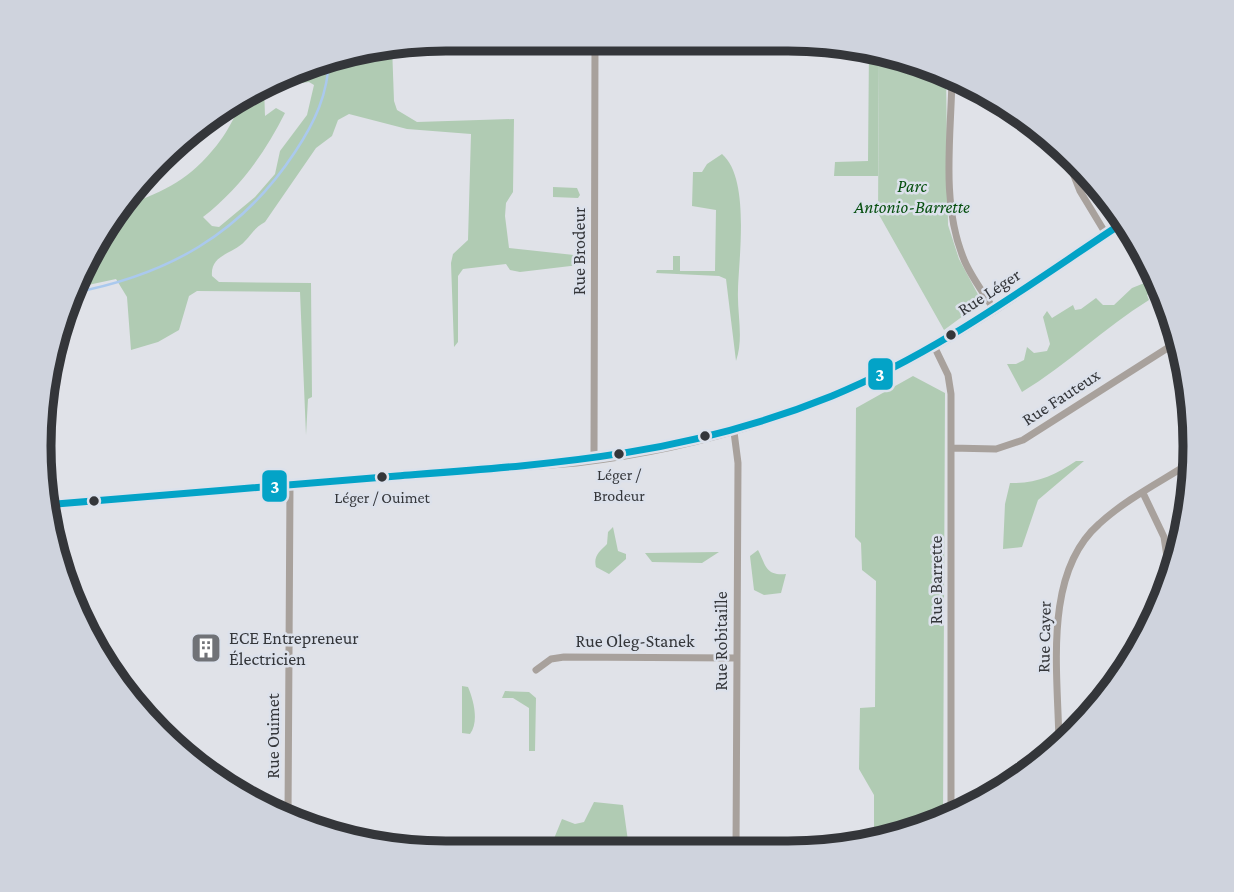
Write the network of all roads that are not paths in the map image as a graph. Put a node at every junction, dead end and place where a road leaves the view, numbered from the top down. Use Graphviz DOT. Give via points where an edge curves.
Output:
graph roads {
  1 [pos="595,51"];
  2 [pos="952,87"];
  3 [pos="1073,173"];
  4 [pos="1117,226"];
  5 [pos="1106,234"];
  6 [pos="993,308"];
  7 [pos="934,346"];
  8 [pos="1171,346"];
  9 [pos="734,432"];
  10 [pos="951,448"];
  11 [pos="594,460"];
  12 [pos="1182,468"];
  13 [pos="290,486"];
  14 [pos="1143,493"];
  15 [pos="55,504"];
  16 [pos="1167,557"];
  17 [pos="737,658"];
  18 [pos="536,670"];
  19 [pos="1059,733"];
  20 [pos="951,806"];
  21 [pos="288,808"];
  22 [pos="736,841"];
  1 -- 11 [label="street, Rue Brodeur"];
  2 -- 6 [label="street" via="951,209 956,237 964,260"];
  3 -- 5 [label="street"];
  4 -- 5 [label="street, Rue Léger"];
  5 -- 6 [label="street, Rue Léger"];
  6 -- 7 [label="street, Rue Léger"];
  7 -- 9 [label="street, Rue Léger" via="851,387"];
  7 -- 10 [label="street, Rue Barrette" via="950,382"];
  8 -- 10 [label="street, Rue Fauteux" via="1023,440 996,449"];
  9 -- 11 [label="street, Rue Léger"];
  9 -- 17 [label="street, Rue Robitaille" via="738,463"];
  10 -- 20 [label="street, Rue Barrette"];
  11 -- 13 [label="street, Rue Léger"];
  12 -- 14 [label="street, Rue Cayer"];
  13 -- 15 [label="street, Rue Léger"];
  13 -- 21 [label="street, Rue Ouimet"];
  14 -- 16 [label="street" via="1164,537"];
  14 -- 19 [label="street, Rue Cayer" via="1091,532 1073,555 1064,578 1059,620"];
  17 -- 18 [label="street, Rue Oleg-Stanek" via="564,657 551,659"];
  17 -- 22 [label="street, Rue Robitaille"];
}
